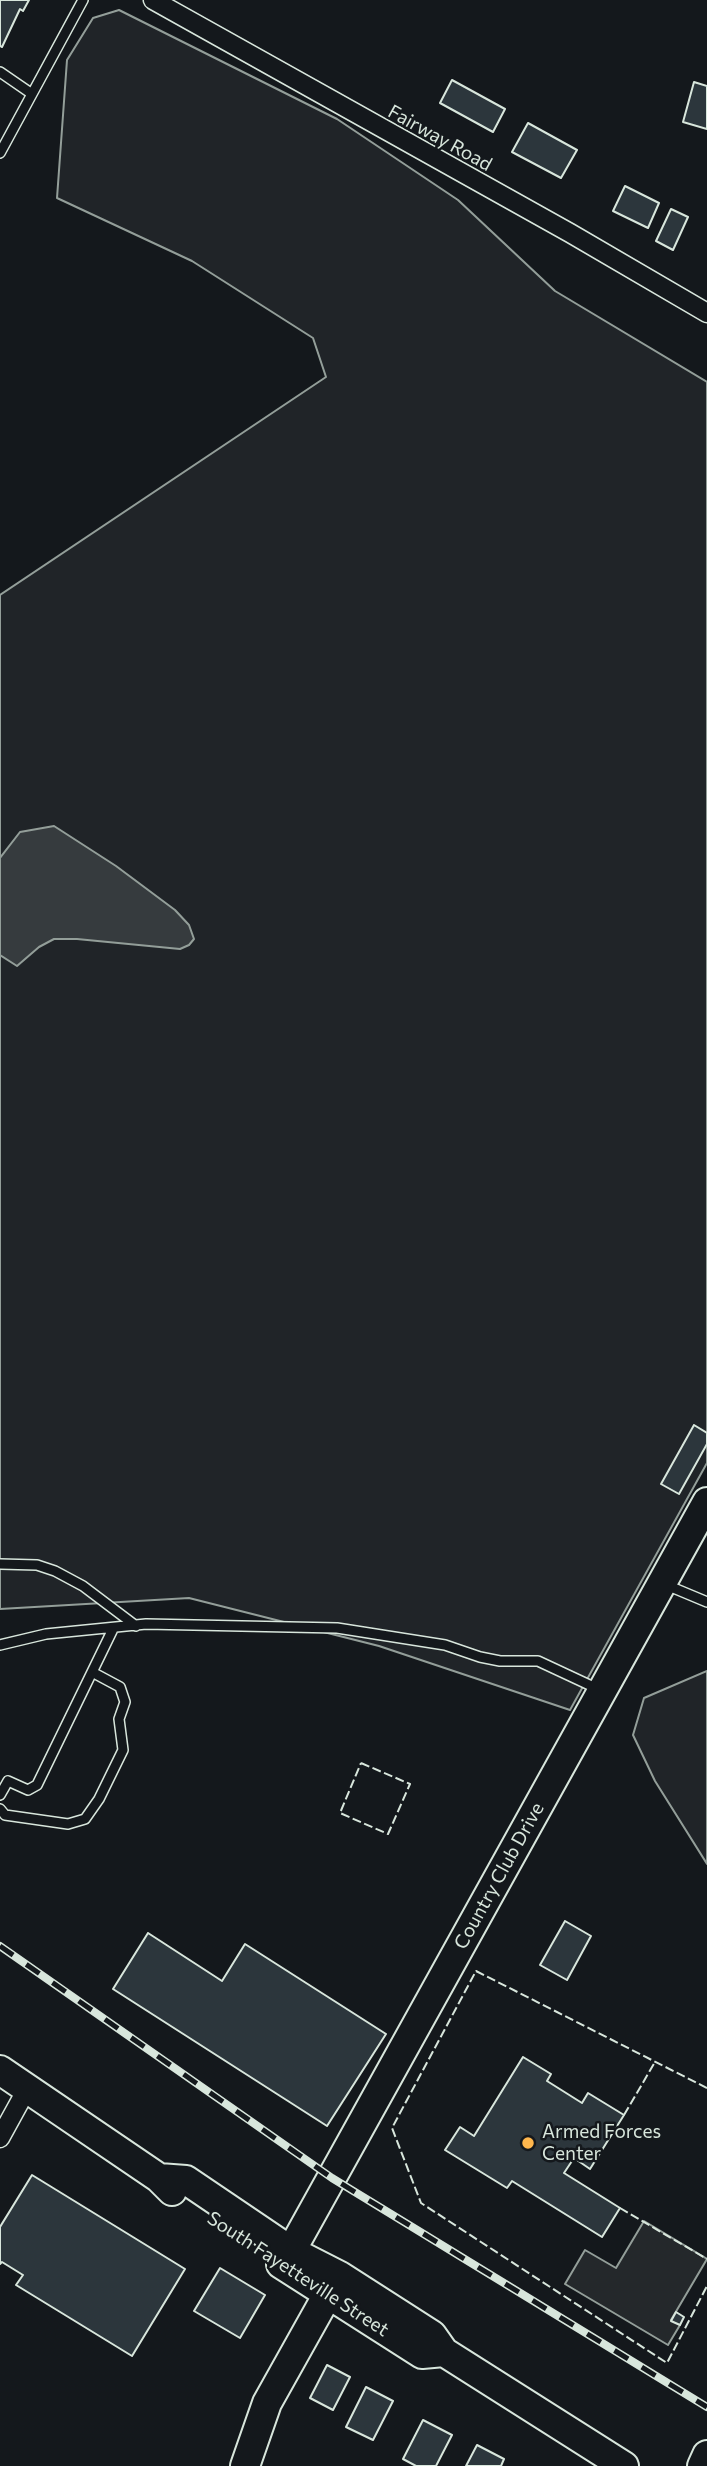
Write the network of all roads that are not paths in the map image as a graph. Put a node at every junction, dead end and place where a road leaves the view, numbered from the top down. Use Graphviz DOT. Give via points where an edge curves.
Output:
graph roads {
  1 [pos="83,0"];
  2 [pos="153,0"];
  3 [pos="0,72"];
  4 [pos="32,94"];
  5 [pos="0,153"];
  6 [pos="707,313"];
  7 [pos="707,1502"];
  8 [pos="0,1564"];
  9 [pos="662,1583"];
  10 [pos="707,1602"];
  11 [pos="136,1626"];
  12 [pos="113,1629"];
  13 [pos="0,1645"];
  14 [pos="92,1672"];
  15 [pos="602,1691"];
  16 [pos="4,1779"];
  17 [pos="0,1795"];
  18 [pos="0,1809"];
  19 [pos="0,2070"];
  20 [pos="28,2087"];
  21 [pos="0,2138"];
  22 [pos="159,2178"];
  23 [pos="291,2251"];
  24 [pos="328,2294"];
  25 [pos="443,2351"];
  26 [pos="707,2455"];
  27 [pos="245,2466"];
  28 [pos="624,2466"];
  29 [pos="702,2466"];
  1 -- 4 [label="lane"];
  2 -- 6 [label="street, Fairway Road"];
  3 -- 4 [label="lane"];
  4 -- 5 [label="lane"];
  7 -- 9 [label="main road, Country Club Drive"];
  8 -- 11 [label="lane" via="37,1565 55,1572 83,1586"];
  9 -- 10 [label="lane"];
  9 -- 15 [label="main road, Country Club Drive"];
  11 -- 12 [label="lane"];
  11 -- 15 [label="lane" via="337,1628 401,1636 500,1661 538,1661"];
  12 -- 13 [label="lane" via="46,1634"];
  12 -- 14 [label="lane"];
  14 -- 16 [label="lane" via="37,1785 28,1790"];
  14 -- 18 [label="lane" via="120,1686 125,1702 119,1719 123,1750 85,1819 68,1824 5,1815"];
  15 -- 23 [label="main road, Country Club Drive"];
  16 -- 17 [label="lane"];
  19 -- 20 [label="main road, South Fayetteville Street"];
  20 -- 21 [label="street"];
  20 -- 22 [label="main road, South Fayetteville Street"];
  22 -- 23 [label="main road, South Fayetteville Street" via="186,2180"];
  22 -- 24 [label="main road, South Fayetteville Street" via="176,2196"];
  23 -- 25 [label="main road, South Fayetteville Street" via="340,2276 432,2335"];
  24 -- 25 [label="main road, South Fayetteville Street" via="422,2354"];
  24 -- 27 [label="main road" via="267,2403"];
  25 -- 28 [label="main road, South Fayetteville Street"];
  26 -- 29 [label="main road"];
}
